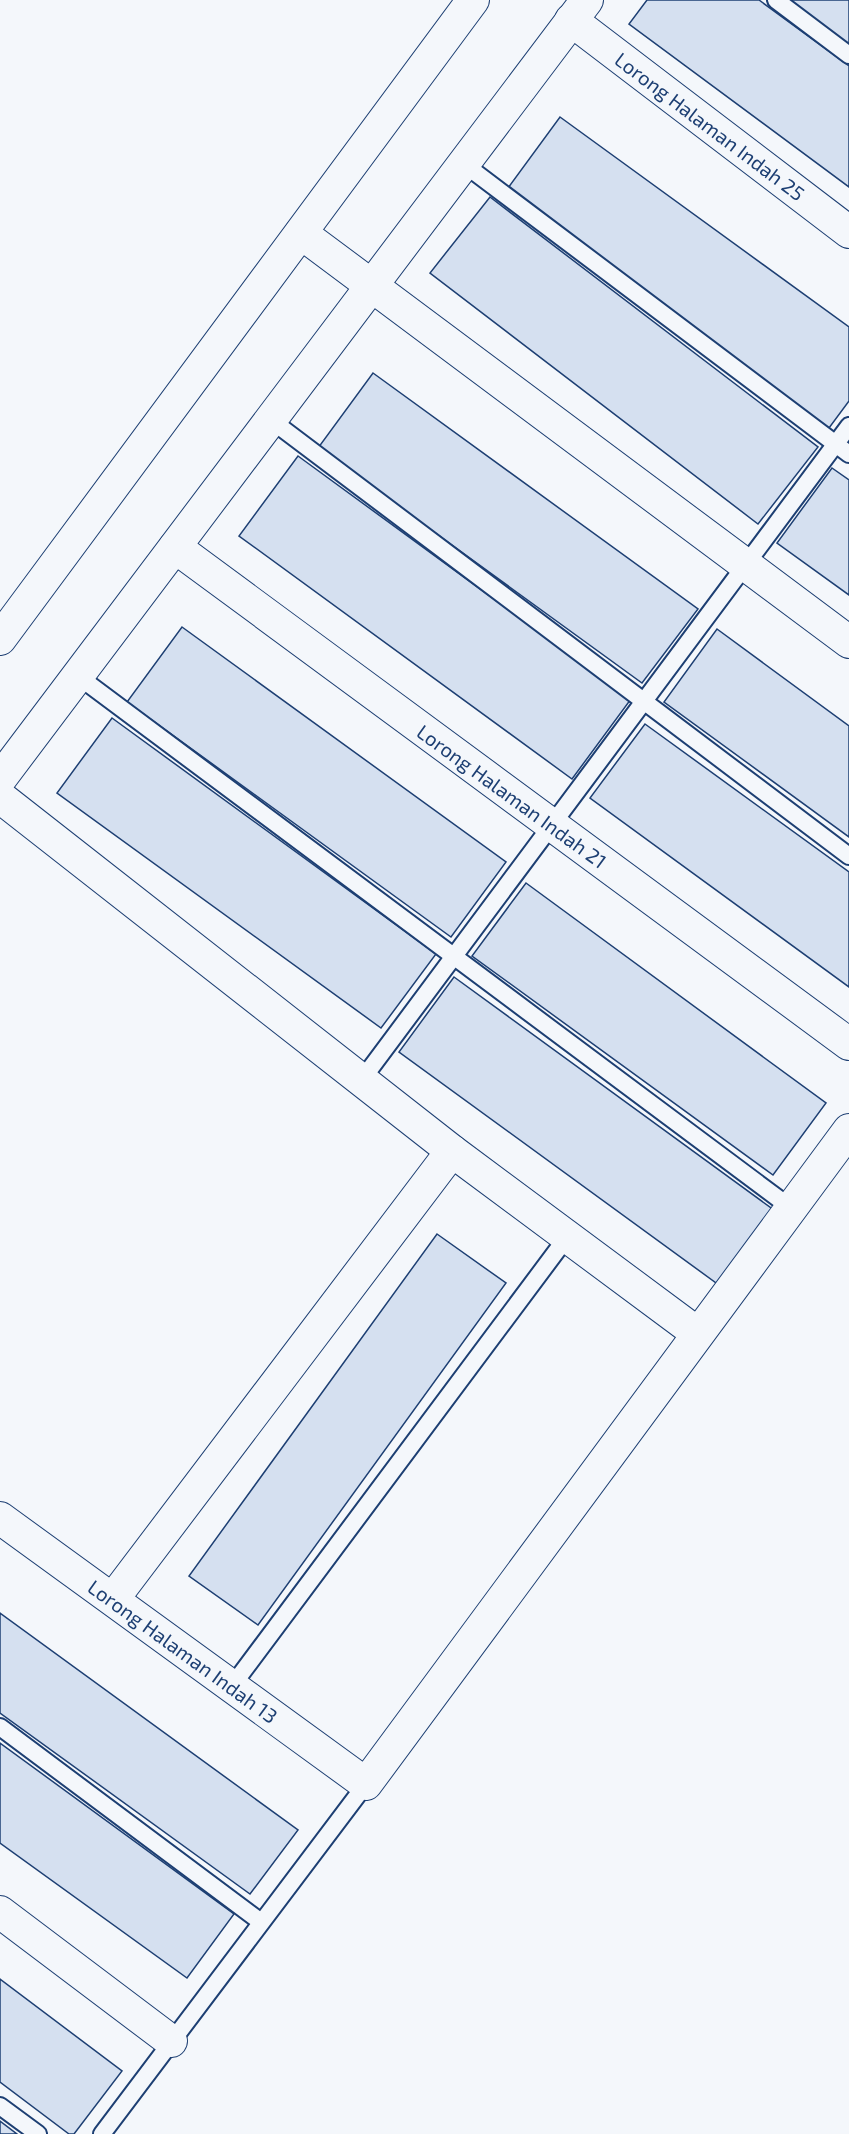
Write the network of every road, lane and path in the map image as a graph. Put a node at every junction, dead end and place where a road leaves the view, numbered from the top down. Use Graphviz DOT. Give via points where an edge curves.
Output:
graph roads {
  1 [pos="473,0"];
  2 [pos="776,0"];
  3 [pos="579,10"];
  4 [pos="849,55"];
  5 [pos="464,164"];
  6 [pos="849,232"];
  7 [pos="301,233"];
  8 [pos="371,285"];
  9 [pos="271,420"];
  10 [pos="849,426"];
  11 [pos="842,449"];
  12 [pos="175,547"];
  13 [pos="745,565"];
  14 [pos="0,639"];
  15 [pos="849,642"];
  16 [pos="78,676"];
  17 [pos="644,701"];
  18 [pos="0,779"];
  19 [pos="0,797"];
  20 [pos="552,825"];
  21 [pos="849,856"];
  22 [pos="454,956"];
  23 [pos="849,1044"];
  24 [pos="361,1081"];
  25 [pos="849,1130"];
  26 [pos="452,1151"];
  27 [pos="791,1208"];
  28 [pos="567,1237"];
  29 [pos="697,1333"];
  30 [pos="0,1518"];
  31 [pos="113,1599"];
  32 [pos="232,1686"];
  33 [pos="0,1727"];
  34 [pos="366,1784"];
  35 [pos="0,1912"];
  36 [pos="261,1922"];
  37 [pos="171,2041"];
  38 [pos="0,2106"];
  39 [pos="38,2134"];
  40 [pos="102,2134"];
  1 -- 7 [label="street"];
  2 -- 4 [label="lane"];
  3 -- 5 [label="street"];
  3 -- 6 [label="street, Lorong Halaman Indah 25"];
  5 -- 8 [label="street"];
  5 -- 11 [label="lane"];
  7 -- 8 [label="street"];
  7 -- 14 [label="street"];
  8 -- 9 [label="street"];
  8 -- 13 [label="street"];
  9 -- 12 [label="street"];
  9 -- 17 [label="lane"];
  10 -- 11 [label="lane"];
  11 -- 13 [label="lane"];
  12 -- 16 [label="street"];
  12 -- 20 [label="street, Lorong Halaman Indah 21"];
  13 -- 15 [label="street"];
  13 -- 17 [label="lane"];
  16 -- 18 [label="street"];
  16 -- 22 [label="lane"];
  17 -- 20 [label="lane"];
  17 -- 21 [label="lane"];
  19 -- 24 [label="street"];
  20 -- 22 [label="lane"];
  20 -- 23 [label="street, Lorong Halaman Indah 21"];
  22 -- 24 [label="lane"];
  22 -- 27 [label="lane"];
  24 -- 26 [label="street"];
  25 -- 27 [label="street"];
  26 -- 28 [label="street"];
  26 -- 31 [label="street"];
  27 -- 29 [label="street"];
  28 -- 29 [label="street"];
  28 -- 32 [label="lane"];
  29 -- 34 [label="street"];
  30 -- 31 [label="street, Lorong Halaman Indah 13"];
  31 -- 32 [label="street, Lorong Halaman Indah 13"];
  32 -- 34 [label="street, Lorong Halaman Indah 13"];
  33 -- 36 [label="lane"];
  34 -- 36 [label="lane"];
  35 -- 37 [label="street"];
  36 -- 37 [label="lane"];
  37 -- 40 [label="lane"];
  38 -- 39 [label="lane"];
}
